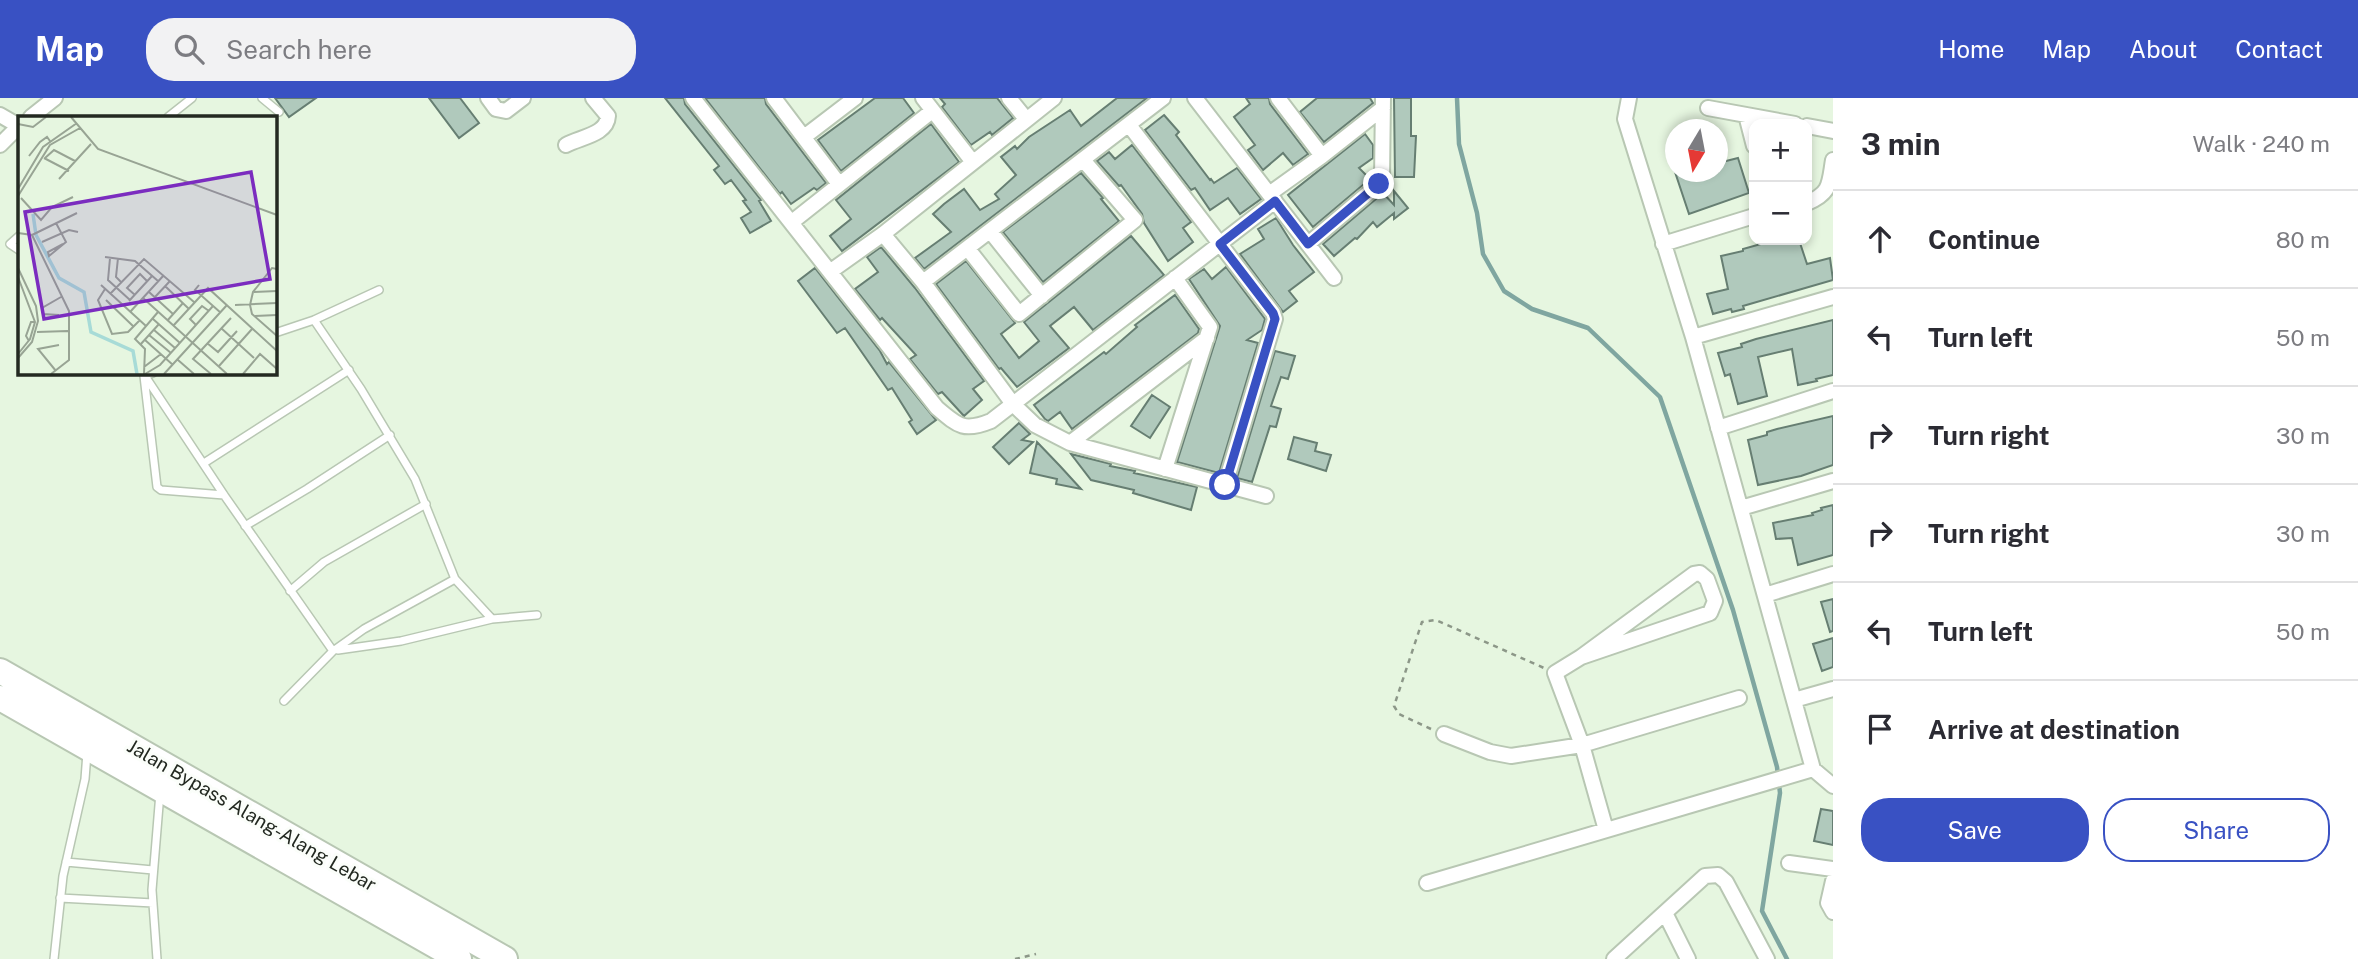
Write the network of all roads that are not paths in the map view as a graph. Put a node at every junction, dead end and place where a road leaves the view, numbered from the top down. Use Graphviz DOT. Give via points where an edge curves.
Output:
graph roads {
  1 [pos="55,98"];
  2 [pos="192,98"];
  3 [pos="262,98"];
  4 [pos="488,98"];
  5 [pos="523,98"];
  6 [pos="593,98"];
  7 [pos="693,98"];
  8 [pos="774,98"];
  9 [pos="855,98"];
  10 [pos="923,98"];
  11 [pos="1009,98"];
  12 [pos="1054,98"];
  13 [pos="1163,98"];
  14 [pos="1195,98"];
  15 [pos="1298,98"];
  16 [pos="1629,98"];
  17 [pos="1282,103"];
  18 [pos="1383,103"];
  19 [pos="1708,108"];
  20 [pos="932,111"];
  21 [pos="279,112"];
  22 [pos="0,115"];
  23 [pos="1745,115"];
  24 [pos="32,116"];
  25 [pos="169,116"];
  26 [pos="1026,119"];
  27 [pos="1767,119"];
  28 [pos="18,125"];
  29 [pos="1129,125"];
  30 [pos="18,127"];
  31 [pos="1812,128"];
  32 [pos="1749,129"];
  33 [pos="1833,131"];
  34 [pos="804,137"];
  35 [pos="0,145"];
  36 [pos="566,145"];
  37 [pos="1322,156"];
  38 [pos="1833,160"];
  39 [pos="972,161"];
  40 [pos="1084,161"];
  41 [pos="839,184"];
  42 [pos="1272,198"];
  43 [pos="1812,201"];
  44 [pos="1749,218"];
  45 [pos="792,222"];
  46 [pos="990,231"];
  47 [pos="883,233"];
  48 [pos="18,237"];
  49 [pos="10,244"];
  50 [pos="1220,244"];
  51 [pos="1308,244"];
  52 [pos="1664,244"];
  53 [pos="0,245"];
  54 [pos="18,249"];
  55 [pos="968,249"];
  56 [pos="831,271"];
  57 [pos="1175,278"];
  58 [pos="1334,278"];
  59 [pos="923,282"];
  60 [pos="379,290"];
  61 [pos="1042,296"];
  62 [pos="1833,297"];
  63 [pos="314,320"];
  64 [pos="276,333"];
  65 [pos="1693,337"];
  66 [pos="1208,338"];
  67 [pos="349,370"];
  68 [pos="144,374"];
  69 [pos="1833,391"];
  70 [pos="1013,404"];
  71 [pos="1718,428"];
  72 [pos="390,435"];
  73 [pos="1070,443"];
  74 [pos="204,463"];
  75 [pos="1165,469"];
  76 [pos="1833,481"];
  77 [pos="1225,485"];
  78 [pos="224,495"];
  79 [pos="1266,496"];
  80 [pos="426,504"];
  81 [pos="1741,508"];
  82 [pos="245,526"];
  83 [pos="1833,573"];
  84 [pos="455,579"];
  85 [pos="290,590"];
  86 [pos="1765,595"];
  87 [pos="537,615"];
  88 [pos="492,619"];
  89 [pos="333,651"];
  90 [pos="1581,657"];
  91 [pos="0,671"];
  92 [pos="1833,689"];
  93 [pos="0,698"];
  94 [pos="1739,698"];
  95 [pos="1794,700"];
  96 [pos="284,701"];
  97 [pos="1444,734"];
  98 [pos="1581,745"];
  99 [pos="88,748"];
  100 [pos="1814,769"];
  101 [pos="1833,786"];
  102 [pos="160,789"];
  103 [pos="1606,830"];
  104 [pos="66,862"];
  105 [pos="1789,863"];
  106 [pos="1833,869"];
  107 [pos="153,870"];
  108 [pos="1833,881"];
  109 [pos="1427,883"];
  110 [pos="60,898"];
  111 [pos="153,903"];
  112 [pos="1833,912"];
  113 [pos="1665,913"];
  114 [pos="54,959"];
  115 [pos="157,959"];
  116 [pos="459,959"];
  117 [pos="505,959"];
  118 [pos="1614,959"];
  119 [pos="1688,959"];
  120 [pos="1768,959"];
  1 -- 24 [label="street"];
  2 -- 25 [label="lane"];
  3 -- 21 [label="lane"];
  4 -- 5 [label="street" via="500,111"];
  6 -- 36 [label="street" via="608,116 606,125"];
  7 -- 45 [label="street"];
  8 -- 34 [label="street"];
  9 -- 34 [label="street"];
  10 -- 20 [label="street"];
  11 -- 26 [label="street"];
  12 -- 26 [label="street"];
  13 -- 29 [label="street"];
  14 -- 42 [label="street"];
  15 -- 17 [label="street"];
  16 -- 52 [label="street" via="1625,119"];
  17 -- 37 [label="street"];
  18 -- 37 [label="street"];
  18 -- 51 [label="street" via="1379,184"];
  19 -- 23 [label="street"];
  20 -- 39 [label="street"];
  20 -- 41 [label="street"];
  22 -- 28 [label="street"];
  23 -- 27 [label="street"];
  23 -- 32 [label="street"];
  26 -- 39 [label="street"];
  29 -- 40 [label="street"];
  29 -- 50 [label="street"];
  30 -- 35 [label="street"];
  31 -- 33 [label="street"];
  34 -- 41 [label="street"];
  37 -- 42 [label="street"];
  38 -- 43 [label="street" via="1829,186 1824,195"];
  39 -- 47 [label="street"];
  40 -- 46 [label="street"];
  40 -- 61 [label="street" via="1135,220"];
  41 -- 45 [label="street"];
  42 -- 50 [label="street"];
  42 -- 51 [label="street"];
  44 -- 52 [label="street"];
  45 -- 56 [label="street"];
  46 -- 55 [label="street"];
  46 -- 61 [label="street"];
  47 -- 56 [label="street"];
  47 -- 59 [label="street"];
  48 -- 49 [label="lane"];
  49 -- 53 [label="lane"];
  49 -- 54 [label="lane"];
  50 -- 57 [label="street"];
  50 -- 77 [label="street" via="1275,319"];
  51 -- 58 [label="street"];
  52 -- 65 [label="street"];
  55 -- 59 [label="street"];
  55 -- 61 [label="street" via="1019,314"];
  56 -- 70 [label="street" via="951,420 975,428"];
  57 -- 66 [label="street" via="1210,327"];
  57 -- 70 [label="street"];
  59 -- 70 [label="street"];
  60 -- 63 [label="lane"];
  62 -- 65 [label="street"];
  63 -- 64 [label="lane"];
  63 -- 67 [label="lane"];
  65 -- 71 [label="street"];
  66 -- 73 [label="street"];
  66 -- 75 [label="street"];
  67 -- 72 [label="lane"];
  67 -- 74 [label="lane"];
  68 -- 74 [label="lane"];
  68 -- 78 [label="lane" via="158,488"];
  69 -- 71 [label="street"];
  70 -- 73 [label="street" via="1035,425"];
  71 -- 81 [label="street"];
  72 -- 80 [label="lane"];
  72 -- 82 [label="lane"];
  73 -- 75 [label="street"];
  74 -- 78 [label="lane"];
  75 -- 77 [label="street"];
  76 -- 81 [label="street"];
  77 -- 79 [label="street"];
  78 -- 82 [label="lane"];
  80 -- 84 [label="lane"];
  80 -- 85 [label="lane" via="324,562"];
  81 -- 86 [label="street"];
  82 -- 85 [label="lane"];
  83 -- 86 [label="street"];
  84 -- 88 [label="lane"];
  84 -- 89 [label="lane"];
  85 -- 89 [label="lane"];
  86 -- 95 [label="street"];
  87 -- 88 [label="lane"];
  88 -- 89 [label="lane" via="401,641"];
  89 -- 96 [label="lane"];
  90 -- 90 [label="street" via="1710,613 1715,601 1707,579 1694,574"];
  90 -- 98 [label="street" via="1555,673"];
  91 -- 117 [label="highway, Jalan Bypass Alang-Alang Lebar"];
  92 -- 95 [label="street"];
  93 -- 99 [label="highway, Jalan Bypass Alang-Alang Lebar"];
  94 -- 98 [label="street"];
  95 -- 100 [label="street"];
  97 -- 98 [label="street" via="1511,756"];
  98 -- 103 [label="street"];
  99 -- 102 [label="highway, Jalan Bypass Alang-Alang Lebar"];
  99 -- 104 [label="lane"];
  100 -- 101 [label="street"];
  100 -- 103 [label="street"];
  102 -- 107 [label="lane"];
  102 -- 116 [label="highway, Jalan Bypass Alang-Alang Lebar"];
  103 -- 109 [label="street"];
  104 -- 107 [label="lane"];
  104 -- 110 [label="lane"];
  105 -- 106 [label="street"];
  107 -- 111 [label="lane"];
  108 -- 112 [label="street" via="1828,903"];
  110 -- 111 [label="lane"];
  110 -- 114 [label="lane"];
  111 -- 115 [label="lane"];
  113 -- 118 [label="street"];
  113 -- 119 [label="street"];
  113 -- 120 [label="street" via="1705,876 1718,875"];
}
